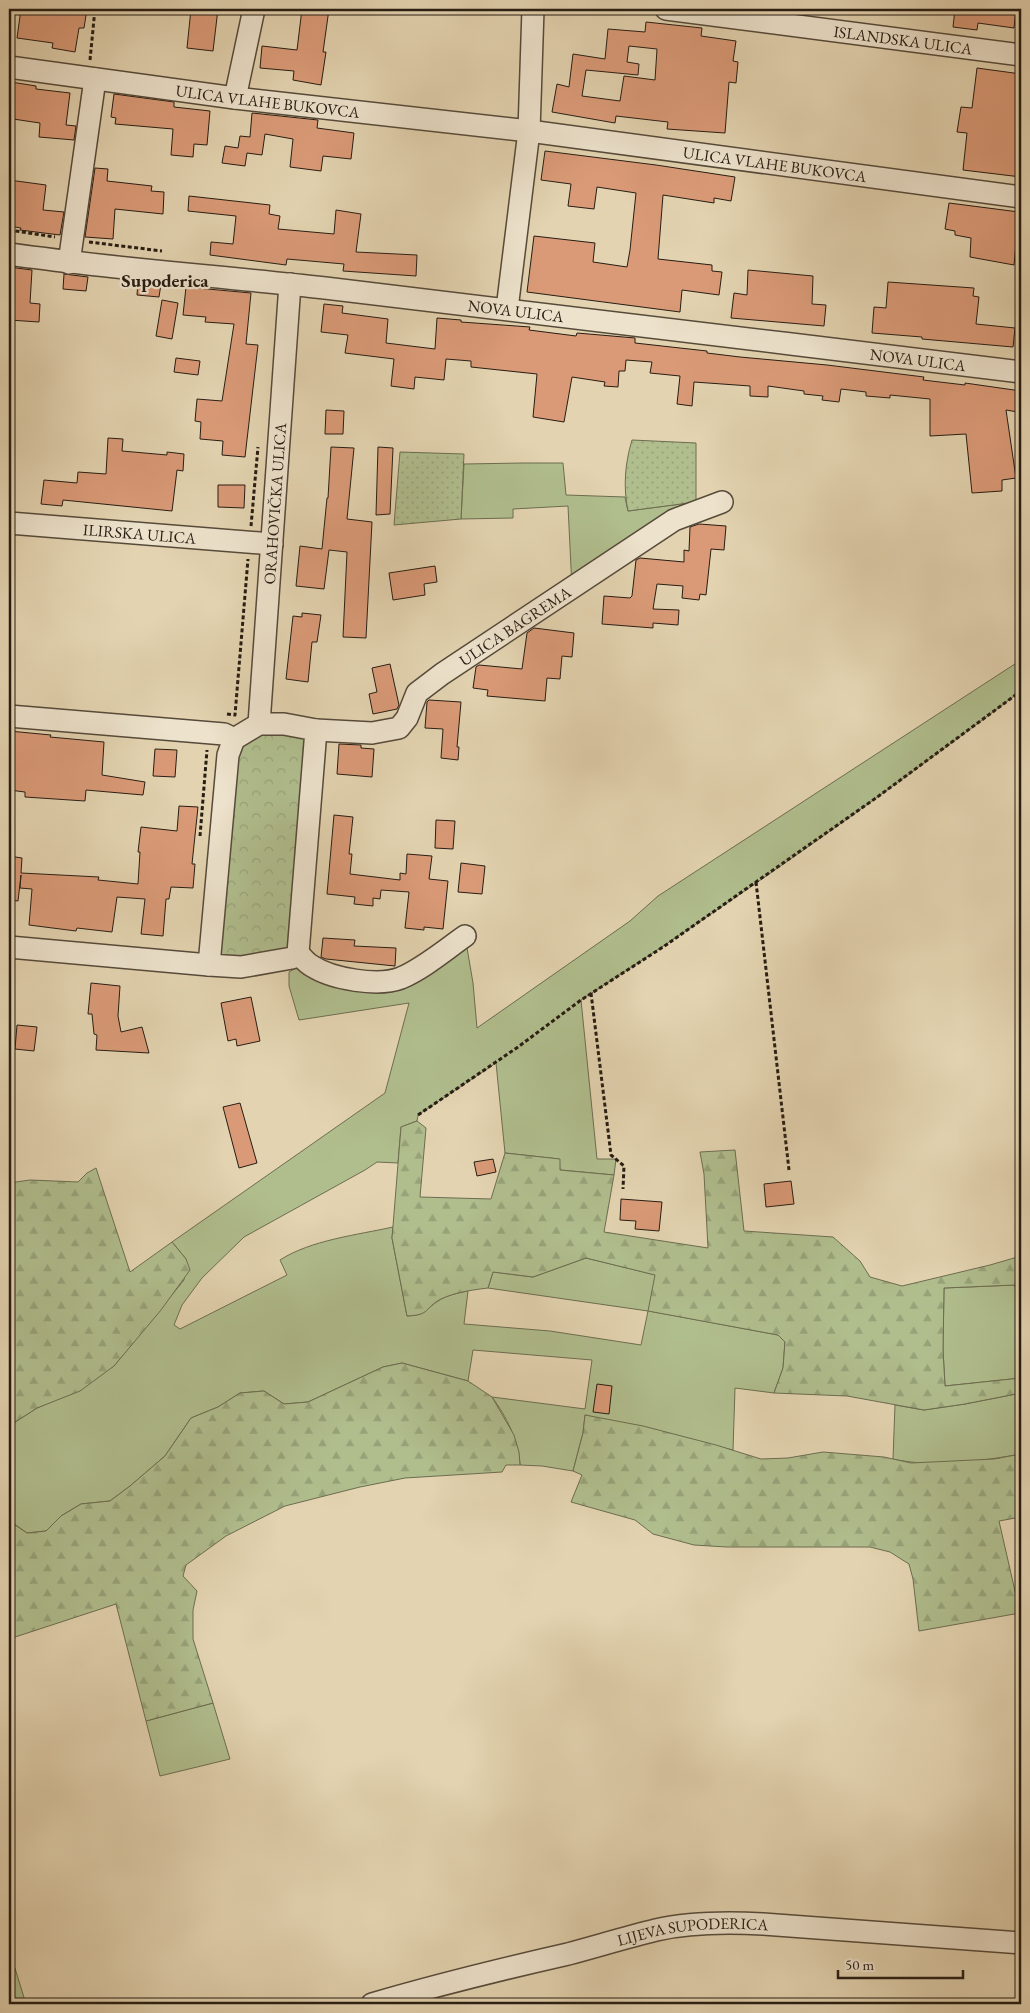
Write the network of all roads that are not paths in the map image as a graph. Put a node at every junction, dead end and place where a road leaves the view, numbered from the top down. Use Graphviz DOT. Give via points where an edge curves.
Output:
graph roads {
  1 [pos="254,9"];
  2 [pos="533,9"];
  3 [pos="666,9"];
  4 [pos="1021,55"];
  5 [pos="9,67"];
  6 [pos="92,72"];
  7 [pos="234,98"];
  8 [pos="529,131"];
  9 [pos="1021,197"];
  10 [pos="9,254"];
  11 [pos="69,263"];
  12 [pos="290,284"];
  13 [pos="507,309"];
  14 [pos="1021,372"];
  15 [pos="722,502"];
  16 [pos="9,523"];
  17 [pos="272,544"];
  18 [pos="9,716"];
  19 [pos="259,724"];
  20 [pos="316,730"];
  21 [pos="234,739"];
  22 [pos="465,936"];
  23 [pos="9,947"];
  24 [pos="298,953"];
  25 [pos="209,965"];
  26 [pos="1021,1943"];
  27 [pos="372,2004"];
  1 -- 7 [label="street"];
  2 -- 8 [label="street"];
  3 -- 4 [label="street, ISLANDSKA ULICA"];
  5 -- 6 [label="street, ULICA VLAHE BUKOVCA"];
  6 -- 7 [label="street, ULICA VLAHE BUKOVCA"];
  6 -- 11 [label="street"];
  7 -- 8 [label="street, ULICA VLAHE BUKOVCA"];
  8 -- 9 [label="street, ULICA VLAHE BUKOVCA"];
  8 -- 13 [label="street"];
  10 -- 11 [label="street, NOVA ULICA"];
  11 -- 12 [label="street, NOVA ULICA"];
  12 -- 13 [label="street, NOVA ULICA"];
  12 -- 17 [label="street, ORAHOVIČKA ULICA"];
  13 -- 14 [label="street, NOVA ULICA"];
  15 -- 20 [label="street, ULICA BAGREMA" via="674,520 442,674 417,693 407,718 399,728 372,733"];
  16 -- 17 [label="street, ILIRSKA ULICA"];
  17 -- 19 [label="street, ORAHOVIČKA ULICA"];
  18 -- 21 [label="street" via="224,734"];
  19 -- 20 [label="street" via="284,724"];
  19 -- 21 [label="street"];
  20 -- 24 [label="street"];
  21 -- 25 [label="street" via="225,769"];
  22 -- 24 [label="street" via="421,966 388,981 326,974"];
  23 -- 25 [label="street"];
  24 -- 25 [label="street" via="292,958 241,967"];
  26 -- 27 [label="street, LIJEVA SUPODERICA" via="763,1924 690,1924 658,1929"];
}
